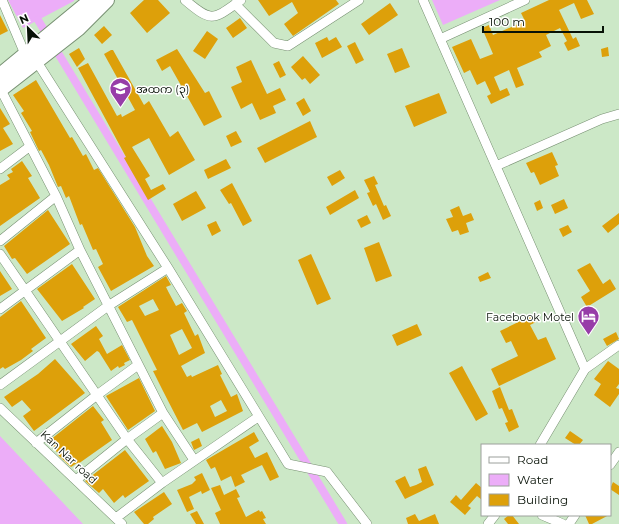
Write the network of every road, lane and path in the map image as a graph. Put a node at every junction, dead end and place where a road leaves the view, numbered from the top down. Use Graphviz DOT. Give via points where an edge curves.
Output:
graph roads {
  1 [pos="2,0"];
  2 [pos="107,0"];
  3 [pos="185,0"];
  4 [pos="359,0"];
  5 [pos="423,0"];
  6 [pos="525,0"];
  7 [pos="87,1"];
  8 [pos="238,2"];
  9 [pos="73,24"];
  10 [pos="440,39"];
  11 [pos="31,56"];
  12 [pos="0,75"];
  13 [pos="0,89"];
  14 [pos="619,114"];
  15 [pos="29,147"];
  16 [pos="496,166"];
  17 [pos="0,169"];
  18 [pos="56,196"];
  19 [pos="0,241"];
  20 [pos="80,250"];
  21 [pos="0,254"];
  22 [pos="168,268"];
  23 [pos="25,290"];
  24 [pos="108,306"];
  25 [pos="0,309"];
  26 [pos="60,341"];
  27 [pos="619,345"];
  28 [pos="138,365"];
  29 [pos="584,369"];
  30 [pos="0,385"];
  31 [pos="97,395"];
  32 [pos="0,408"];
  33 [pos="163,414"];
  34 [pos="258,417"];
  35 [pos="127,439"];
  36 [pos="36,443"];
  37 [pos="541,444"];
  38 [pos="619,452"];
  39 [pos="194,460"];
  40 [pos="611,464"];
  41 [pos="76,480"];
  42 [pos="162,483"];
  43 [pos="494,516"];
  44 [pos="544,516"];
  45 [pos="119,521"];
  46 [pos="367,524"];
  47 [pos="488,524"];
  48 [pos="562,524"];
  1 -- 11 [label="street"];
  2 -- 9 [label="highway"];
  3 -- 8 [label="street" via="203,15 214,16"];
  4 -- 8 [label="street" via="288,46 274,43"];
  5 -- 10 [label="street"];
  6 -- 10 [label="street"];
  7 -- 9 [label="highway"];
  9 -- 11 [label="highway"];
  10 -- 16 [label="street"];
  11 -- 12 [label="highway"];
  11 -- 13 [label="highway"];
  11 -- 22 [label="street"];
  13 -- 15 [label="street"];
  14 -- 16 [label="street" via="602,119"];
  15 -- 17 [label="street"];
  15 -- 18 [label="street"];
  16 -- 29 [label="street"];
  18 -- 19 [label="street"];
  18 -- 20 [label="street"];
  20 -- 23 [label="street"];
  20 -- 24 [label="street"];
  21 -- 23 [label="street"];
  22 -- 24 [label="street"];
  22 -- 34 [label="street"];
  23 -- 25 [label="street"];
  23 -- 26 [label="street"];
  24 -- 26 [label="street"];
  24 -- 28 [label="street"];
  26 -- 30 [label="street"];
  26 -- 31 [label="street"];
  27 -- 29 [label="street"];
  28 -- 31 [label="street"];
  28 -- 33 [label="street"];
  29 -- 37 [label="street"];
  31 -- 35 [label="street"];
  31 -- 36 [label="street"];
  32 -- 36 [label="street, Kan Nar road"];
  33 -- 35 [label="street"];
  33 -- 39 [label="street"];
  34 -- 39 [label="street"];
  34 -- 46 [label="street" via="288,464 327,472"];
  35 -- 41 [label="street"];
  35 -- 42 [label="street"];
  36 -- 41 [label="street, Kan Nar road"];
  38 -- 40 [label="street"];
  39 -- 42 [label="street"];
  41 -- 45 [label="street, Kan Nar road"];
  42 -- 45 [label="street"];
  43 -- 47 [label="street"];
  44 -- 48 [label="street"];
}
